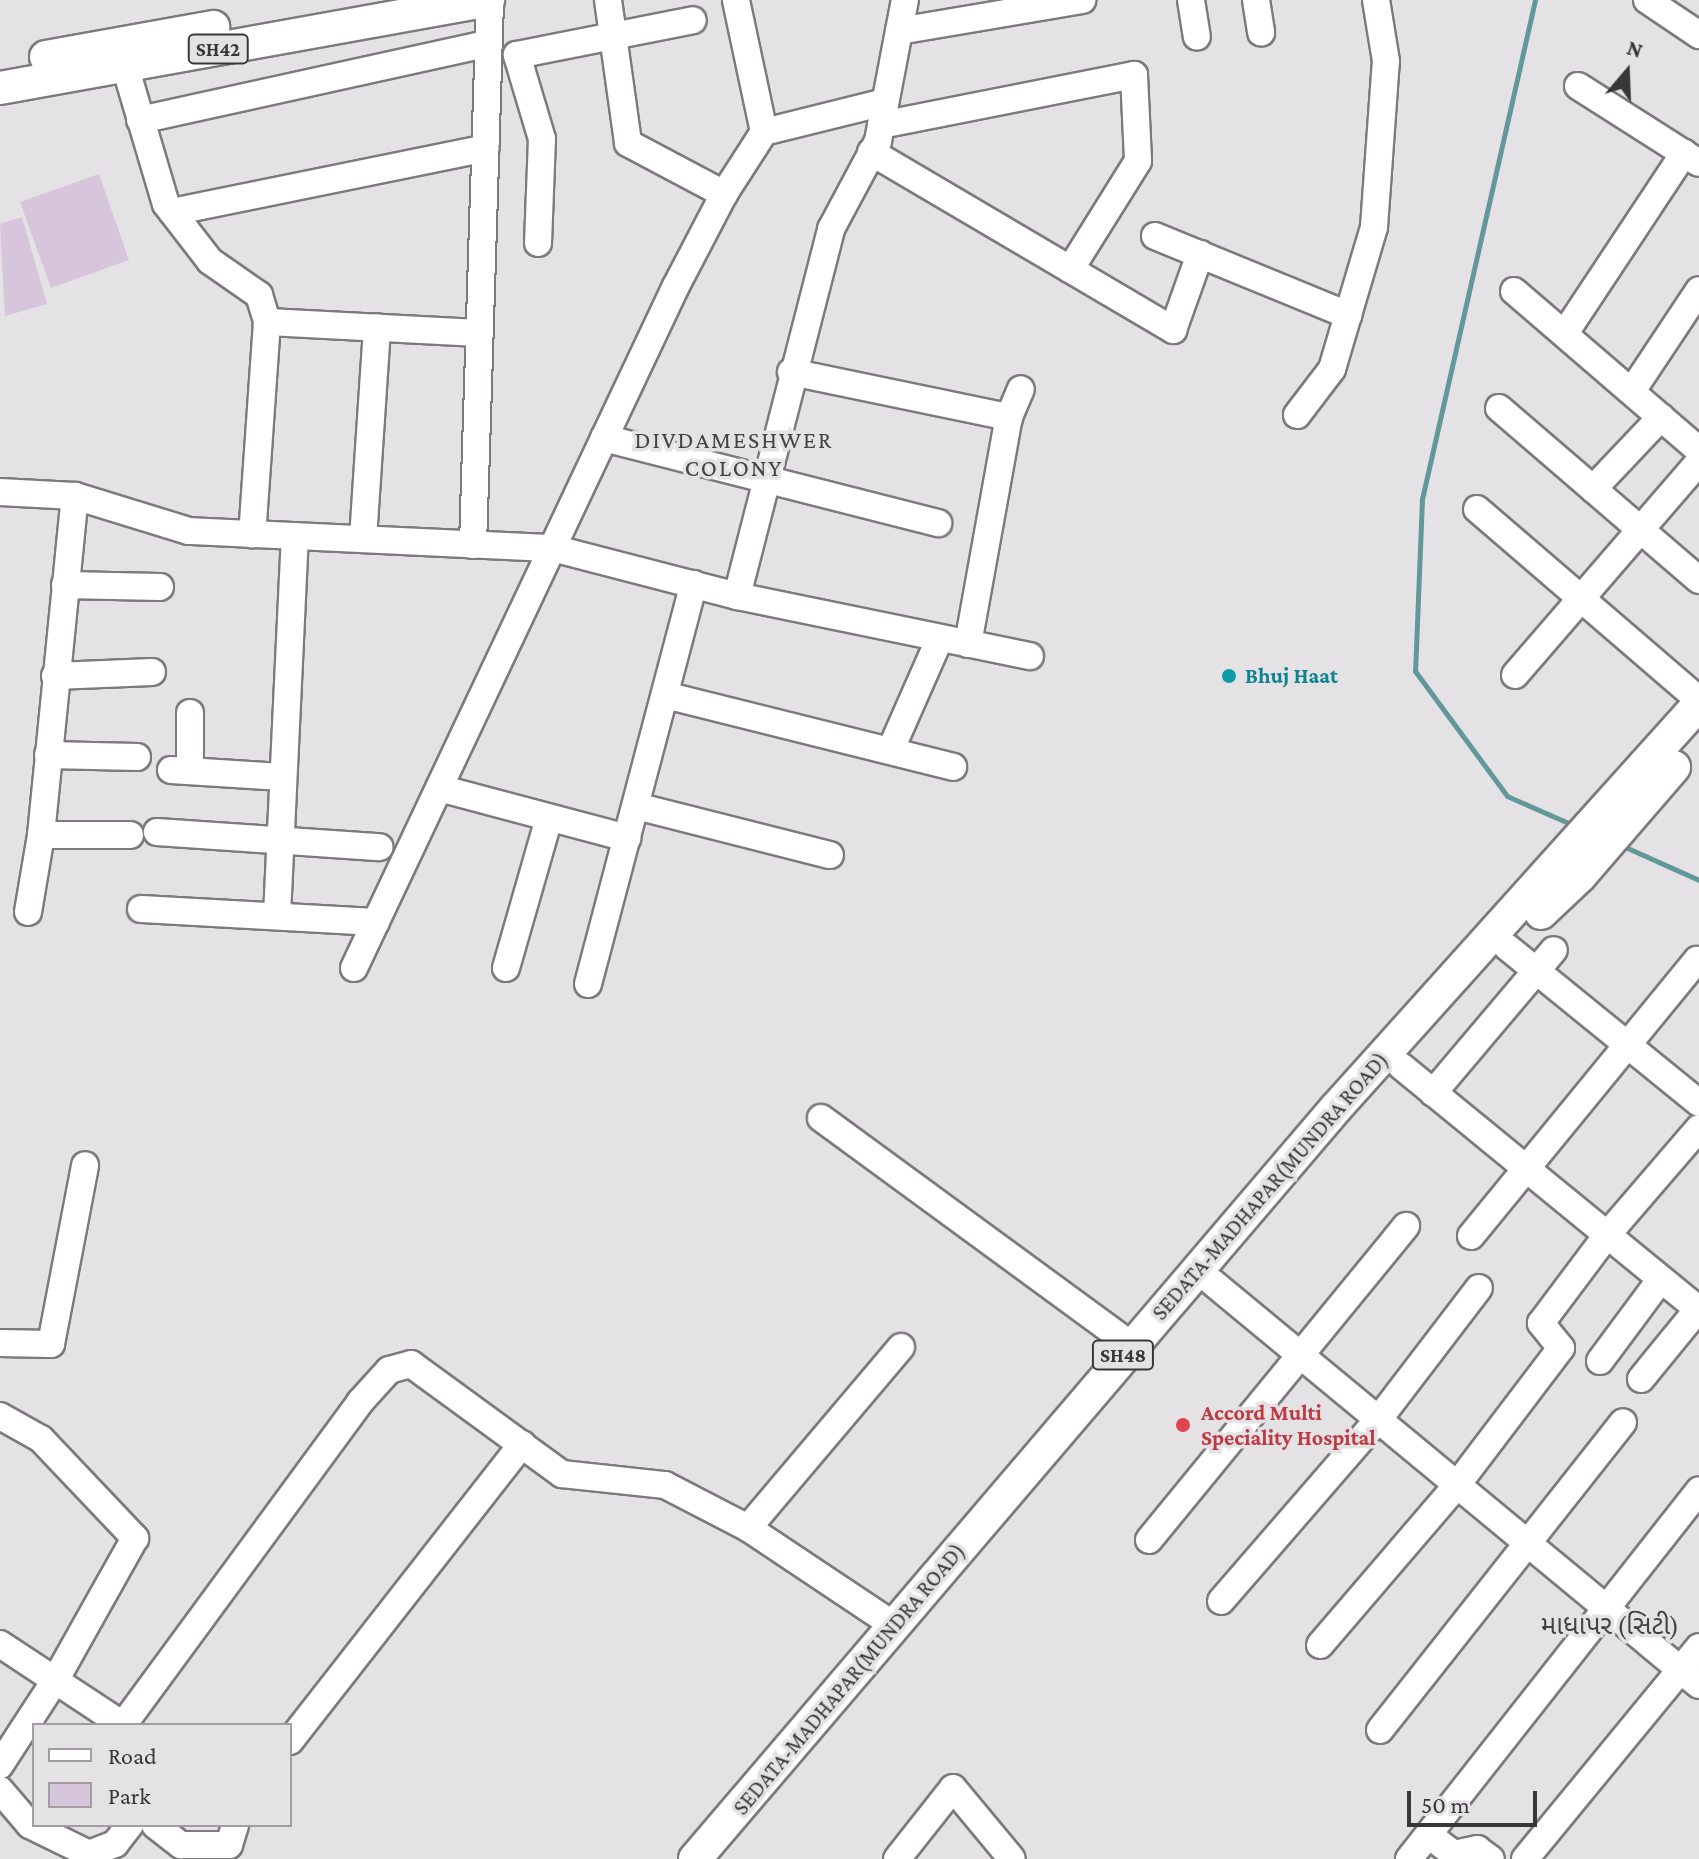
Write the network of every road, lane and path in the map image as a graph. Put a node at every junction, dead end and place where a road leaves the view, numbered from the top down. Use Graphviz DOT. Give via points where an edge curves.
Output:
graph roads {
  1 [pos="364,0"];
  2 [pos="489,0"];
  3 [pos="608,0"];
  4 [pos="736,0"];
  5 [pos="905,0"];
  6 [pos="1082,0"];
  7 [pos="1191,0"];
  8 [pos="1256,0"];
  9 [pos="1376,0"];
  10 [pos="1647,0"];
  11 [pos="449,4"];
  12 [pos="414,7"];
  13 [pos="693,20"];
  14 [pos="899,31"];
  15 [pos="1261,33"];
  16 [pos="1699,35"];
  17 [pos="613,36"];
  18 [pos="1197,37"];
  19 [pos="489,43"];
  20 [pos="0,65"];
  21 [pos="125,66"];
  22 [pos="1578,86"];
  23 [pos="0,88"];
  24 [pos="883,114"];
  25 [pos="140,120"];
  26 [pos="764,132"];
  27 [pos="486,148"];
  28 [pos="871,152"];
  29 [pos="1692,158"];
  30 [pos="724,194"];
  31 [pos="172,212"];
  32 [pos="1155,236"];
  33 [pos="538,243"];
  34 [pos="1200,254"];
  35 [pos="1070,270"];
  36 [pos="1514,291"];
  37 [pos="1696,302"];
  38 [pos="1348,315"];
  39 [pos="267,322"];
  40 [pos="377,327"];
  41 [pos="480,333"];
  42 [pos="1565,333"];
  43 [pos="791,372"];
  44 [pos="1021,389"];
  45 [pos="1632,391"];
  46 [pos="1499,408"];
  47 [pos="1297,415"];
  48 [pos="1009,417"];
  49 [pos="1661,417"];
  50 [pos="604,438"];
  51 [pos="1699,450"];
  52 [pos="1699,462"];
  53 [pos="765,480"];
  54 [pos="1593,489"];
  55 [pos="0,492"];
  56 [pos="75,496"];
  57 [pos="1477,509"];
  58 [pos="938,523"];
  59 [pos="1642,531"];
  60 [pos="252,534"];
  61 [pos="295,536"];
  62 [pos="363,539"];
  63 [pos="473,545"];
  64 [pos="552,548"];
  65 [pos="1699,580"];
  66 [pos="694,584"];
  67 [pos="65,585"];
  68 [pos="160,587"];
  69 [pos="737,596"];
  70 [pos="1582,600"];
  71 [pos="940,638"];
  72 [pos="968,644"];
  73 [pos="1030,656"];
  74 [pos="152,672"];
  75 [pos="1515,675"];
  76 [pos="55,676"];
  77 [pos="665,695"];
  78 [pos="1699,702"];
  79 [pos="190,713"];
  80 [pos="1699,737"];
  81 [pos="891,749"];
  82 [pos="48,755"];
  83 [pos="137,757"];
  84 [pos="953,767"];
  85 [pos="282,777"];
  86 [pos="439,788"];
  87 [pos="1633,797"];
  88 [pos="636,806"];
  89 [pos="549,818"];
  90 [pos="157,832"];
  91 [pos="41,835"];
  92 [pos="130,835"];
  93 [pos="627,838"];
  94 [pos="280,839"];
  95 [pos="379,847"];
  96 [pos="830,855"];
  97 [pos="1572,869"];
  98 [pos="141,909"];
  99 [pos="28,912"];
  100 [pos="277,916"];
  101 [pos="376,922"];
  102 [pos="1507,947"];
  103 [pos="1554,950"];
  104 [pos="1697,960"];
  105 [pos="354,968"];
  106 [pos="506,968"];
  107 [pos="1536,971"];
  108 [pos="588,984"];
  109 [pos="1627,1044"];
  110 [pos="1401,1066"];
  111 [pos="1433,1093"];
  112 [pos="1699,1103"];
  113 [pos="821,1118"];
  114 [pos="1699,1128"];
  115 [pos="85,1165"];
  116 [pos="1526,1169"];
  117 [pos="1406,1226"];
  118 [pos="1607,1235"];
  119 [pos="1471,1236"];
  120 [pos="1661,1279"];
  121 [pos="1212,1282"];
  122 [pos="1479,1288"];
  123 [pos="1699,1309"];
  124 [pos="0,1343"];
  125 [pos="1131,1345"];
  126 [pos="901,1347"];
  127 [pos="1299,1354"];
  128 [pos="1600,1361"];
  129 [pos="1641,1379"];
  130 [pos="0,1416"];
  131 [pos="1378,1420"];
  132 [pos="1623,1422"];
  133 [pos="522,1444"];
  134 [pos="1457,1485"];
  135 [pos="1699,1491"];
  136 [pos="748,1528"];
  137 [pos="1149,1540"];
  138 [pos="1527,1548"];
  139 [pos="1221,1601"];
  140 [pos="1607,1608"];
  141 [pos="895,1626"];
  142 [pos="0,1644"];
  143 [pos="1320,1645"];
  144 [pos="1699,1647"];
  145 [pos="1690,1677"];
  146 [pos="56,1679"];
  147 [pos="32,1723"];
  148 [pos="120,1723"];
  149 [pos="124,1723"];
  150 [pos="29,1729"];
  151 [pos="1380,1730"];
  152 [pos="292,1738"];
  153 [pos="0,1765"];
  154 [pos="0,1790"];
  155 [pos="32,1826"];
  156 [pos="34,1827"];
  157 [pos="128,1827"];
  158 [pos="158,1827"];
  159 [pos="234,1827"];
  160 [pos="1430,1836"];
  161 [pos="695,1859"];
  162 [pos="721,1859"];
  163 [pos="897,1859"];
  164 [pos="1012,1859"];
  165 [pos="1409,1859"];
  166 [pos="1491,1859"];
  167 [pos="1525,1859"];
  1 -- 20 [label="main road, SH42"];
  2 -- 11 [label="main road, SH42"];
  2 -- 19 [label="street"];
  3 -- 17 [label="street"];
  4 -- 26 [label="street"];
  5 -- 14 [label="street"];
  6 -- 14 [label="street"];
  7 -- 18 [label="street"];
  8 -- 15 [label="street"];
  9 -- 38 [label="street" via="1386,61 1374,227"];
  10 -- 16 [label="street"];
  11 -- 12 [label="main road, SH42"];
  12 -- 21 [label="main road, SH42"];
  13 -- 17 [label="street"];
  14 -- 24 [label="street"];
  17 -- 30 [label="street" via="628,143"];
  17 -- 33 [label="street" via="517,55 542,139"];
  19 -- 25 [label="street"];
  19 -- 27 [label="street"];
  21 -- 23 [label="main road, SH42"];
  21 -- 25 [label="street"];
  22 -- 29 [label="street"];
  24 -- 26 [label="street"];
  24 -- 28 [label="street"];
  24 -- 35 [label="street" via="1134,75 1138,161"];
  25 -- 31 [label="street"];
  26 -- 30 [label="street"];
  27 -- 31 [label="street"];
  27 -- 41 [label="street"];
  28 -- 35 [label="street"];
  28 -- 43 [label="street" via="831,229"];
  29 -- 42 [label="street"];
  30 -- 50 [label="street"];
  31 -- 39 [label="street" via="210,261 259,295"];
  32 -- 34 [label="street"];
  34 -- 35 [label="street" via="1173,330"];
  34 -- 38 [label="street"];
  36 -- 42 [label="street"];
  37 -- 45 [label="street"];
  38 -- 47 [label="street" via="1332,369"];
  39 -- 40 [label="street"];
  39 -- 60 [label="street"];
  40 -- 41 [label="street"];
  40 -- 62 [label="street"];
  41 -- 63 [label="street"];
  42 -- 45 [label="street"];
  43 -- 48 [label="street"];
  43 -- 53 [label="street"];
  44 -- 48 [label="street"];
  45 -- 49 [label="street"];
  46 -- 54 [label="street"];
  48 -- 72 [label="street"];
  49 -- 51 [label="street"];
  49 -- 54 [label="street"];
  50 -- 53 [label="street"];
  50 -- 64 [label="street"];
  52 -- 59 [label="street"];
  53 -- 58 [label="street"];
  53 -- 69 [label="street"];
  54 -- 59 [label="street"];
  55 -- 56 [label="street"];
  56 -- 60 [label="street" via="189,531"];
  56 -- 67 [label="street"];
  57 -- 70 [label="street"];
  59 -- 65 [label="street"];
  59 -- 70 [label="street"];
  60 -- 61 [label="street"];
  61 -- 62 [label="street"];
  61 -- 85 [label="street"];
  62 -- 63 [label="street"];
  63 -- 64 [label="street"];
  64 -- 66 [label="street"];
  64 -- 86 [label="street"];
  66 -- 69 [label="street"];
  66 -- 77 [label="street"];
  67 -- 68 [label="street"];
  67 -- 76 [label="street"];
  69 -- 71 [label="street"];
  70 -- 75 [label="street"];
  70 -- 78 [label="street"];
  71 -- 72 [label="street"];
  71 -- 81 [label="street"];
  72 -- 73 [label="street"];
  74 -- 76 [label="street"];
  76 -- 82 [label="street"];
  77 -- 81 [label="street"];
  77 -- 88 [label="street"];
  78 -- 87 [label="main road, SEDATA-MADHAPAR(MUNDRA ROAD) / SH48"];
  79 -- 85 [label="street" via="180,770"];
  80 -- 87 [label="main road, SEDATA-MADHAPAR(MUNDRA ROAD) / SH48"];
  81 -- 84 [label="street"];
  82 -- 83 [label="street"];
  82 -- 91 [label="street"];
  85 -- 94 [label="street"];
  86 -- 89 [label="street"];
  86 -- 101 [label="street"];
  87 -- 97 [label="main road, SEDATA-MADHAPAR(MUNDRA ROAD) / SH48"];
  88 -- 93 [label="street"];
  88 -- 96 [label="street"];
  89 -- 93 [label="street"];
  89 -- 106 [label="street"];
  90 -- 94 [label="street"];
  91 -- 92 [label="street"];
  91 -- 99 [label="street"];
  93 -- 108 [label="street"];
  94 -- 95 [label="street"];
  94 -- 100 [label="street"];
  97 -- 102 [label="main road, SEDATA-MADHAPAR(MUNDRA ROAD) / SH48"];
  97 -- 125 [label="main road, SEDATA-MADHAPAR(MUNDRA ROAD) / SH48" via="1336,1108"];
  98 -- 100 [label="street"];
  100 -- 101 [label="street"];
  101 -- 105 [label="street"];
  102 -- 107 [label="street"];
  102 -- 110 [label="main road, SEDATA-MADHAPAR(MUNDRA ROAD) / SH48"];
  103 -- 107 [label="street"];
  104 -- 109 [label="street"];
  107 -- 109 [label="street"];
  107 -- 111 [label="street"];
  109 -- 112 [label="street"];
  109 -- 116 [label="street"];
  110 -- 111 [label="street"];
  110 -- 121 [label="main road, SEDATA-MADHAPAR(MUNDRA ROAD) / SH48"];
  111 -- 116 [label="street"];
  113 -- 125 [label="street"];
  114 -- 118 [label="street"];
  115 -- 124 [label="street" via="51,1344"];
  116 -- 118 [label="street"];
  116 -- 119 [label="street"];
  117 -- 127 [label="street"];
  118 -- 120 [label="street"];
  118 -- 134 [label="street" via="1541,1323 1561,1348"];
  120 -- 123 [label="street"];
  120 -- 128 [label="street"];
  121 -- 127 [label="street"];
  121 -- 162 [label="main road, SEDATA-MADHAPAR(MUNDRA ROAD) / SH48"];
  122 -- 131 [label="street"];
  123 -- 129 [label="street"];
  125 -- 141 [label="main road, SEDATA-MADHAPAR(MUNDRA ROAD) / SH48"];
  126 -- 136 [label="street"];
  127 -- 131 [label="street"];
  127 -- 137 [label="street"];
  130 -- 146 [label="street" via="41,1439 135,1538"];
  131 -- 134 [label="street"];
  131 -- 139 [label="street"];
  132 -- 138 [label="street"];
  133 -- 136 [label="street" via="562,1474 665,1485"];
  133 -- 149 [label="street" via="411,1364 389,1370"];
  133 -- 152 [label="street"];
  134 -- 138 [label="street"];
  134 -- 143 [label="street"];
  135 -- 140 [label="street"];
  136 -- 141 [label="street"];
  138 -- 140 [label="street"];
  138 -- 151 [label="street"];
  140 -- 145 [label="street"];
  140 -- 160 [label="street"];
  141 -- 161 [label="main road, SEDATA-MADHAPAR(MUNDRA ROAD) / SH48"];
  142 -- 146 [label="street"];
  144 -- 145 [label="street"];
  145 -- 167 [label="street"];
  146 -- 147 [label="street"];
  146 -- 148 [label="street"];
  150 -- 153 [label="street"];
  154 -- 155 [label="street"];
  156 -- 157 [label="street" via="89,1854 115,1844"];
  158 -- 159 [label="street" via="181,1845 229,1845"];
  160 -- 165 [label="street"];
  160 -- 166 [label="street" via="1454,1854 1477,1849"];
  163 -- 164 [label="street" via="953,1788"];
}
